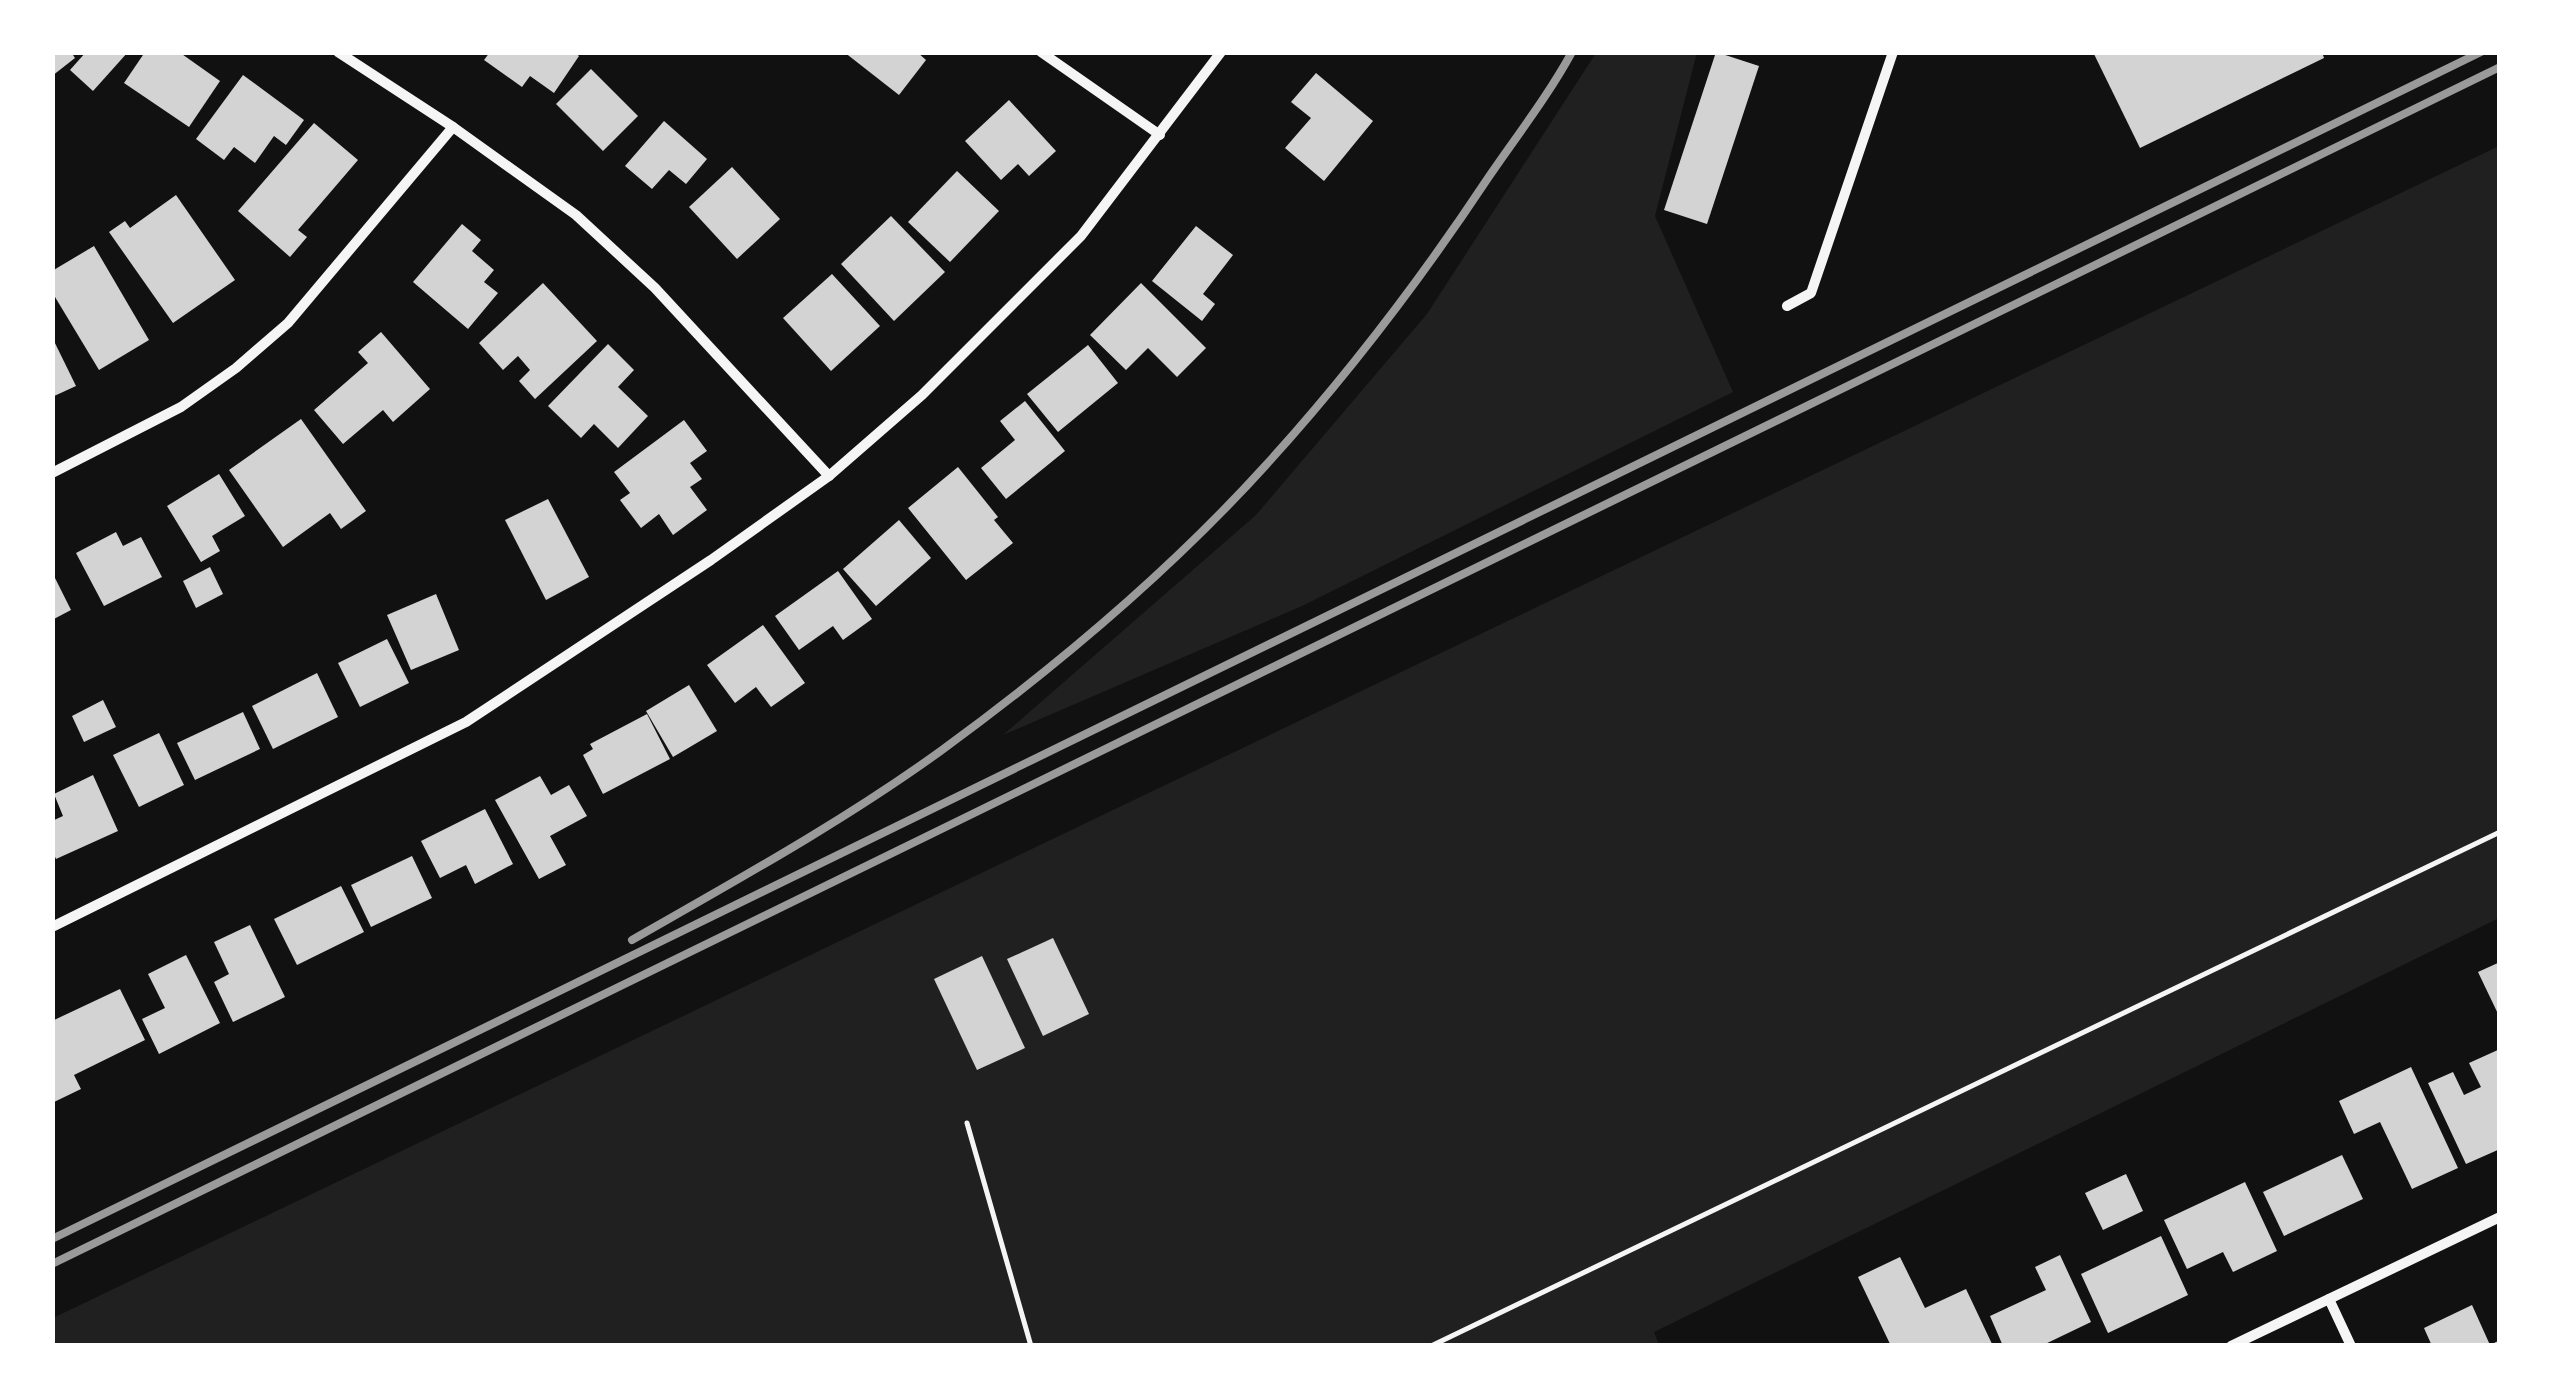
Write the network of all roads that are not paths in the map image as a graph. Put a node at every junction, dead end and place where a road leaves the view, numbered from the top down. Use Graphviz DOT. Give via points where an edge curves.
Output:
graph roads {
  1 [pos="338,52"];
  2 [pos="1041,52"];
  3 [pos="1221,52"];
  4 [pos="1893,52"];
  5 [pos="453,127"];
  6 [pos="1160,136"];
  7 [pos="1787,306"];
  8 [pos="52,473"];
  9 [pos="829,476"];
  10 [pos="52,927"];
  11 [pos="2500,1217"];
  12 [pos="2329,1299"];
  13 [pos="2231,1346"];
  14 [pos="2351,1346"];
  1 -- 5 [label="street"];
  2 -- 6 [label="street"];
  3 -- 6 [label="street"];
  4 -- 7 [label="street" via="1811,293"];
  5 -- 8 [label="street" via="288,324 181,407"];
  5 -- 9 [label="street" via="576,215 629,264"];
  6 -- 9 [label="street" via="1081,236 922,395"];
  9 -- 10 [label="street" via="466,722"];
  11 -- 12 [label="street"];
  12 -- 13 [label="street"];
  12 -- 14 [label="street"];
}
